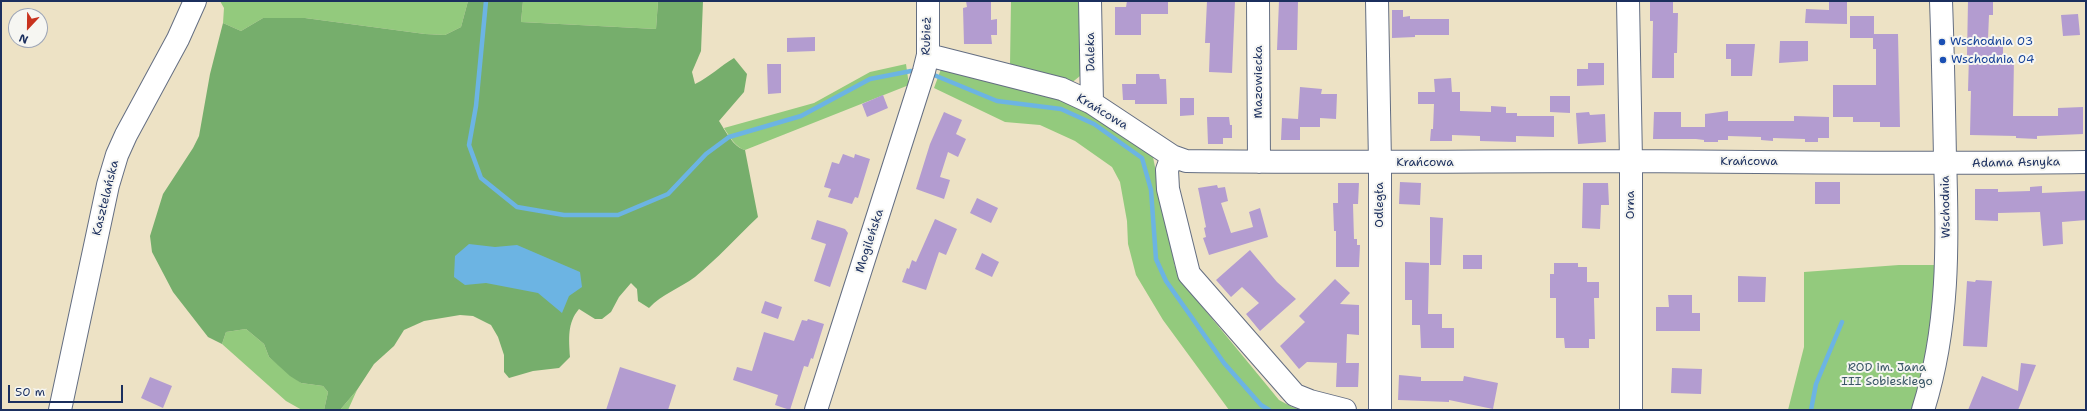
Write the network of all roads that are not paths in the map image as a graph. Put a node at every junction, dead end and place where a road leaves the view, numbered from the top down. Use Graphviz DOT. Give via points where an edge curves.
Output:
graph roads {
  1 [pos="195,1"];
  2 [pos="928,1"];
  3 [pos="1090,1"];
  4 [pos="1258,1"];
  5 [pos="1377,1"];
  6 [pos="1628,1"];
  7 [pos="1941,1"];
  8 [pos="926,63"];
  9 [pos="1092,103"];
  10 [pos="1172,156"];
  11 [pos="1631,161"];
  12 [pos="1259,162"];
  13 [pos="2086,162"];
  14 [pos="1380,163"];
  15 [pos="1946,164"];
  16 [pos="60,410"];
  17 [pos="816,410"];
  18 [pos="1345,410"];
  19 [pos="1380,410"];
  20 [pos="1631,410"];
  21 [pos="1923,410"];
  1 -- 16 [label="street, Kasztelańska" via="178,39 117,155 108,185"];
  2 -- 8 [label="street, Rubież"];
  3 -- 9 [label="street, Daleka"];
  4 -- 12 [label="street, Mazowiecka"];
  5 -- 14 [label="street, Odległa"];
  6 -- 11 [label="street, Orna"];
  7 -- 15 [label="street, Wschodnia"];
  8 -- 9 [label="street, Krańcowa" via="1062,89"];
  8 -- 17 [label="street, Mogileńska"];
  9 -- 10 [label="street, Krańcowa"];
  10 -- 12 [label="street, Krańcowa" via="1186,161"];
  10 -- 18 [label="street" via="1167,170 1168,189 1189,274 1295,395"];
  11 -- 14 [label="street, Krańcowa"];
  11 -- 15 [label="street, Krańcowa"];
  11 -- 20 [label="street, Orna"];
  12 -- 14 [label="street, Krańcowa"];
  13 -- 15 [label="street, Adama Asnyka"];
  14 -- 19 [label="street, Odległa"];
  15 -- 21 [label="street, Wschodnia" via="1948,200 1944,293 1937,352"];
}
